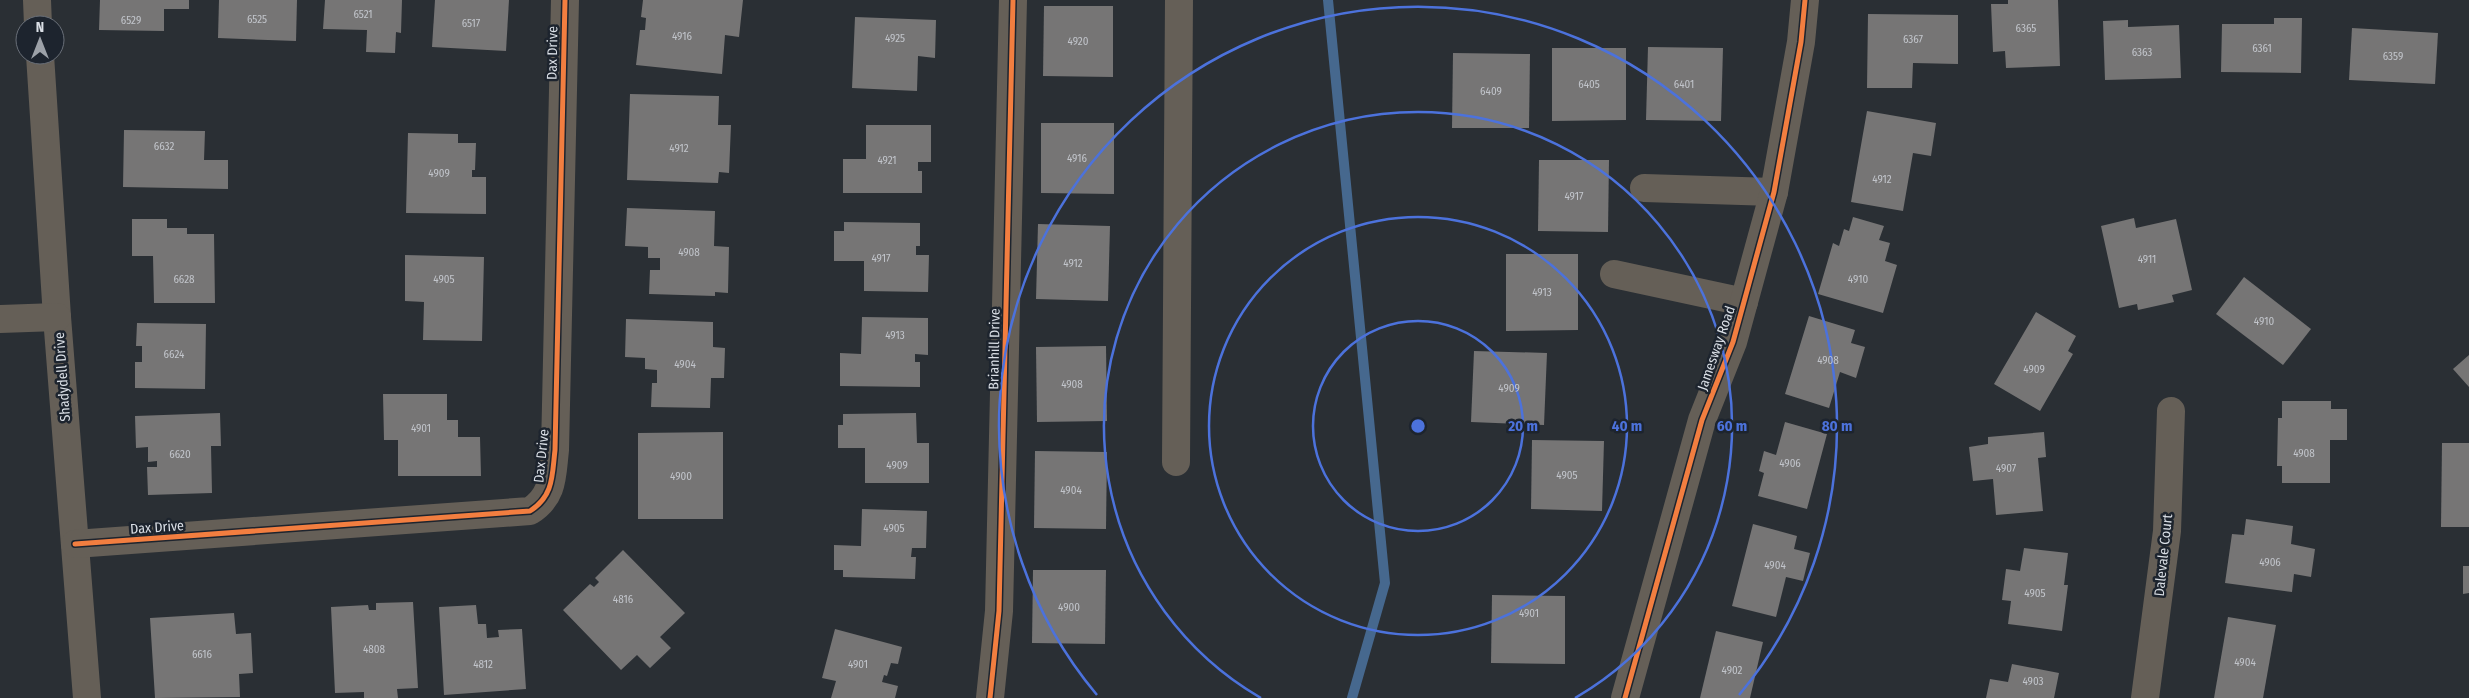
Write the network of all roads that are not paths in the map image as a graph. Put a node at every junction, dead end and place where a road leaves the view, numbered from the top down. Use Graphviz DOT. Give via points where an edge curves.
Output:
graph roads {
  1 [pos="36,0"];
  2 [pos="565,0"];
  3 [pos="1013,0"];
  4 [pos="1179,0"];
  5 [pos="1805,0"];
  6 [pos="37,15"];
  7 [pos="41,65"];
  8 [pos="1644,188"];
  9 [pos="1774,192"];
  10 [pos="1614,274"];
  11 [pos="1744,302"];
  12 [pos="57,317"];
  13 [pos="0,319"];
  14 [pos="2171,411"];
  15 [pos="1176,462"];
  16 [pos="75,544"];
  17 [pos="87,698"];
  18 [pos="990,698"];
  19 [pos="1625,698"];
  20 [pos="2145,698"];
  1 -- 6 [label="street"];
  2 -- 16 [label="street, Dax Drive" via="555,450 550,487 542,504 530,511"];
  3 -- 18 [label="street, Brianhill Drive" via="999,611"];
  4 -- 15 [label="street"];
  5 -- 9 [label="street, Jamesway Road" via="1801,42"];
  7 -- 12 [label="street, Shadydell Drive"];
  8 -- 9 [label="street"];
  9 -- 11 [label="street, Jamesway Road"];
  10 -- 11 [label="street"];
  11 -- 19 [label="street, Jamesway Road" via="1733,342 1702,420"];
  12 -- 13 [label="street"];
  12 -- 16 [label="street, Shadydell Drive"];
  14 -- 20 [label="street, Dalevale Court" via="2167,531"];
  16 -- 17 [label="street, Shadydell Drive"];
}
